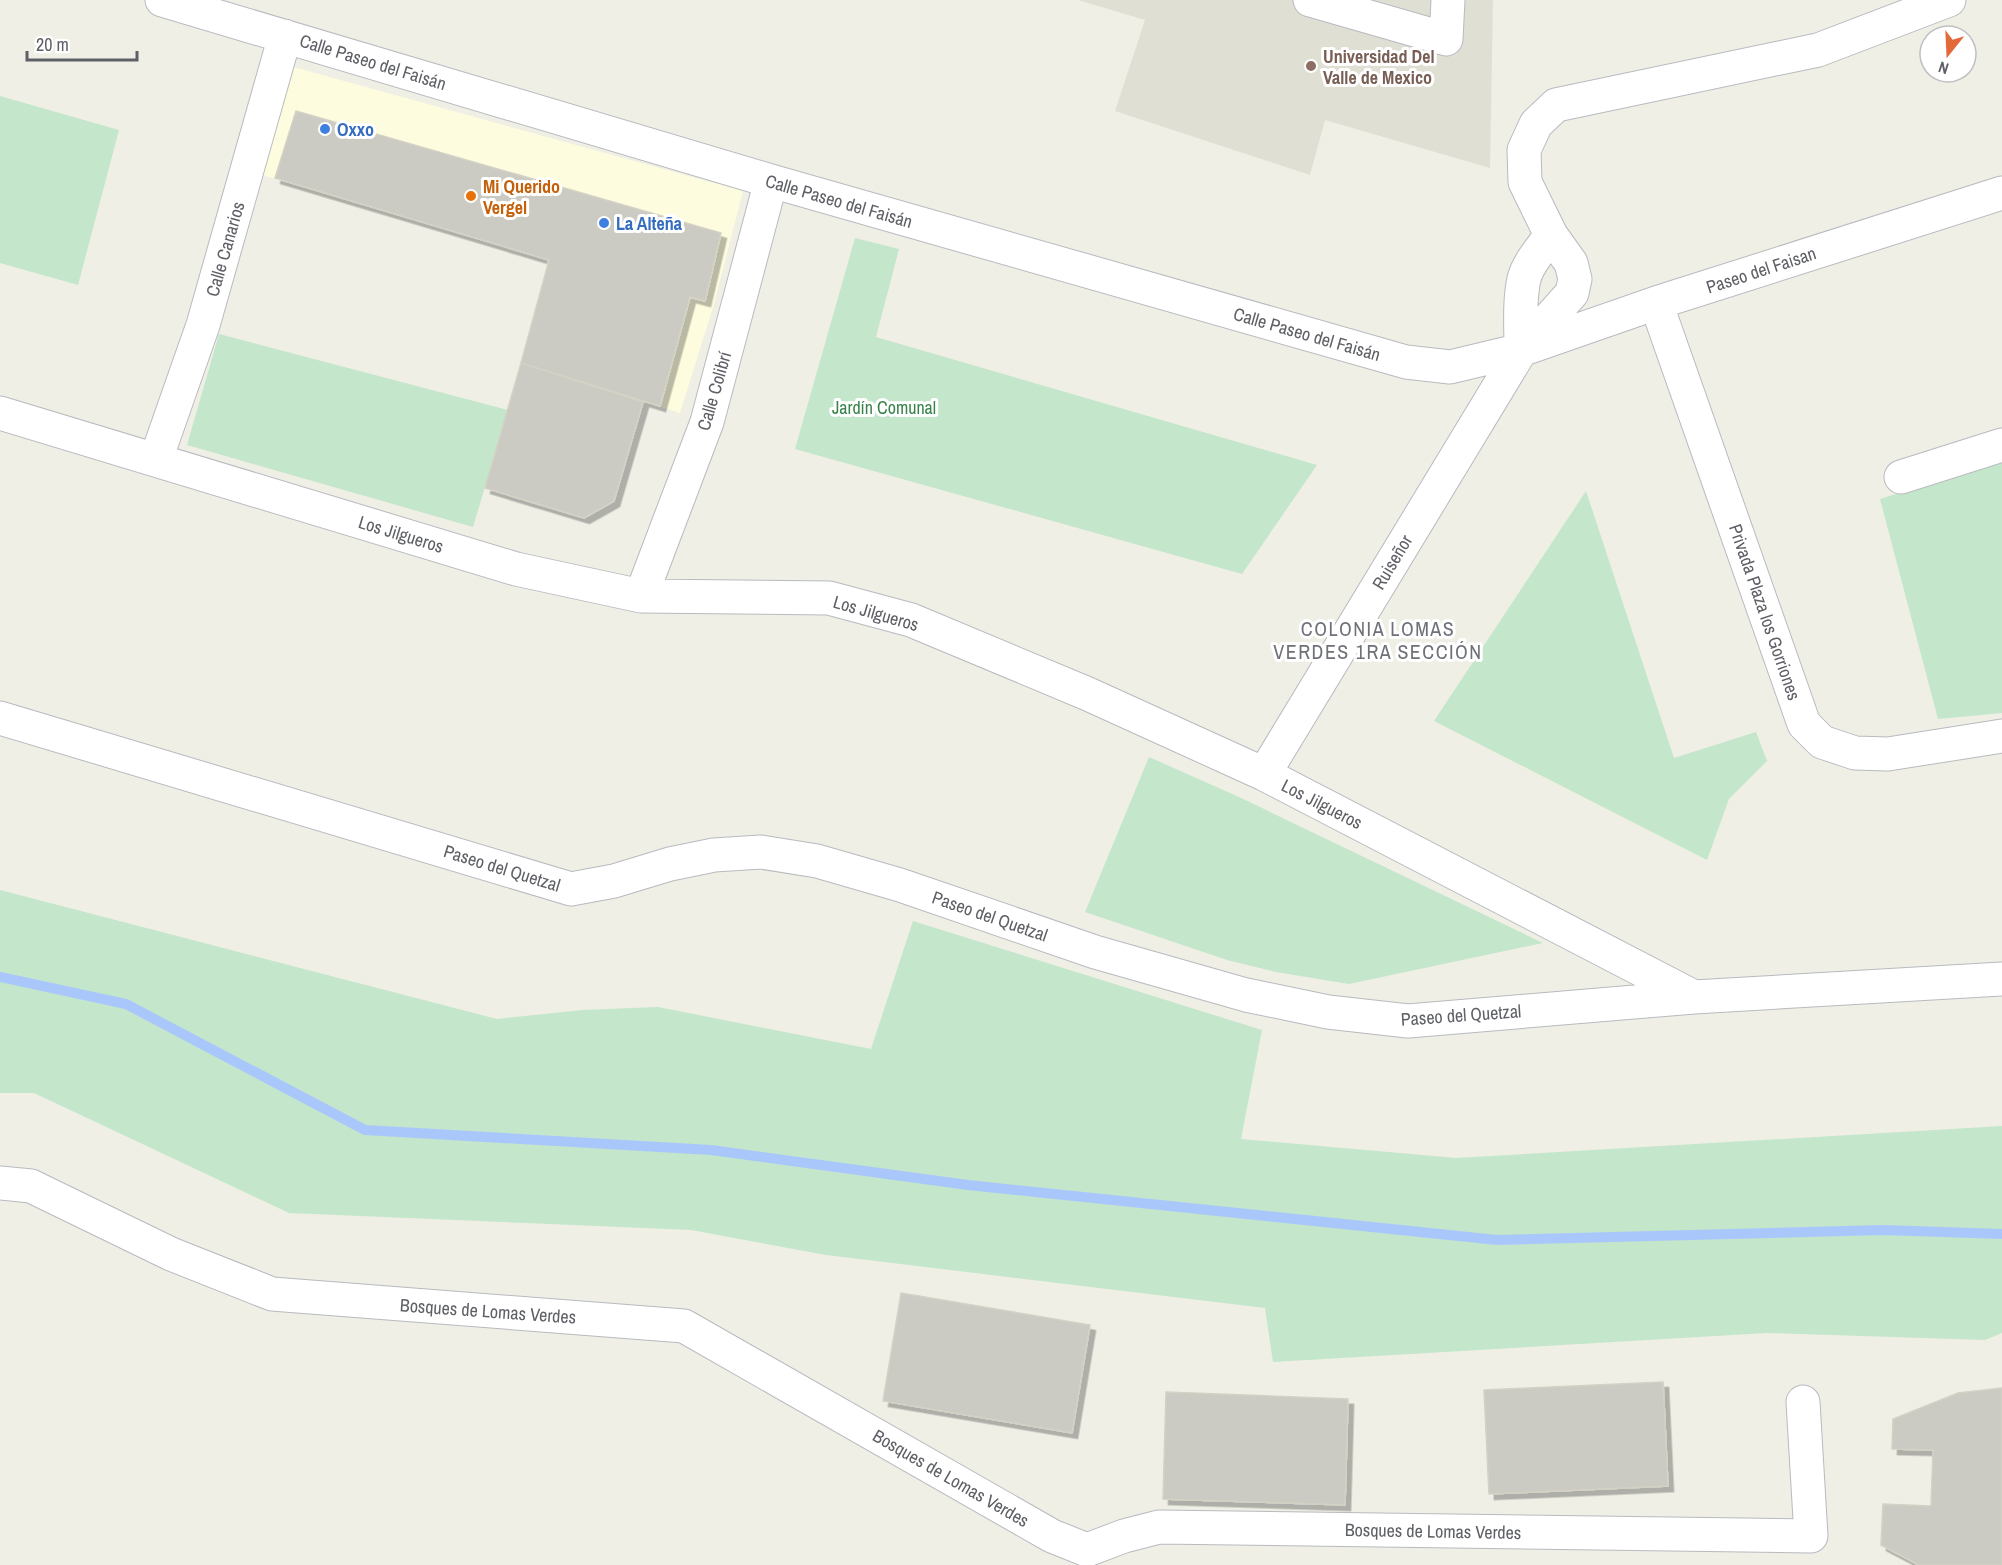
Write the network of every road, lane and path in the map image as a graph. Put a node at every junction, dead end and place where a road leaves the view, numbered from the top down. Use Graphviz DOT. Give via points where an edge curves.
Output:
graph roads {
  1 [pos="162,0"];
  2 [pos="1310,0"];
  3 [pos="1448,0"];
  4 [pos="1949,0"];
  5 [pos="285,36"];
  6 [pos="771,181"];
  7 [pos="2002,193"];
  8 [pos="1547,227"];
  9 [pos="1656,303"];
  10 [pos="1521,350"];
  11 [pos="0,413"];
  12 [pos="2002,445"];
  13 [pos="156,459"];
  14 [pos="1901,477"];
  15 [pos="641,596"];
  16 [pos="0,718"];
  17 [pos="2002,736"];
  18 [pos="1264,774"];
  19 [pos="2002,979"];
  20 [pos="1694,997"];
  21 [pos="0,1183"];
  22 [pos="1803,1402"];
  1 -- 5 [label="street, Calle Paseo del Faisán"];
  2 -- 3 [label="street" via="1446,39"];
  4 -- 8 [label="street" via="1818,50 1556,105 1536,124 1524,150 1525,182"];
  5 -- 6 [label="street, Calle Paseo del Faisán"];
  5 -- 13 [label="street, Calle Canarios" via="203,325"];
  6 -- 10 [label="street, Calle Paseo del Faisán" via="1406,362 1450,367"];
  6 -- 15 [label="street, Calle Colibrí" via="707,422"];
  7 -- 9 [label="street, Paseo del Faisan"];
  8 -- 10 [label="street, Ruiseñor" via="1524,278"];
  8 -- 10 [label="street, Ruiseñor" via="1571,263 1575,279 1572,293"];
  9 -- 10 [label="street, Paseo del Faisan"];
  9 -- 17 [label="street, Privada Plaza los Gorriones" via="1804,724 1822,742 1855,753 1888,754"];
  10 -- 18 [label="street, Ruiseñor"];
  11 -- 13 [label="street, Los Jilgueros"];
  12 -- 14 [label="street"];
  13 -- 15 [label="street, Los Jilgueros" via="516,569"];
  15 -- 18 [label="street, Los Jilgueros" via="828,598 911,620 1088,693"];
  16 -- 20 [label="street, Paseo del Quetzal" via="571,889 714,855 761,852 817,861 900,885 1095,952 1245,995 1328,1012 1408,1021"];
  18 -- 20 [label="street, Los Jilgueros"];
  19 -- 20 [label="street, Paseo del Quetzal"];
  21 -- 22 [label="street, Bosques de Lomas Verdes" via="31,1186 171,1254 272,1294 684,1326 1052,1536 1087,1550 1159,1527 1811,1536"];
}
